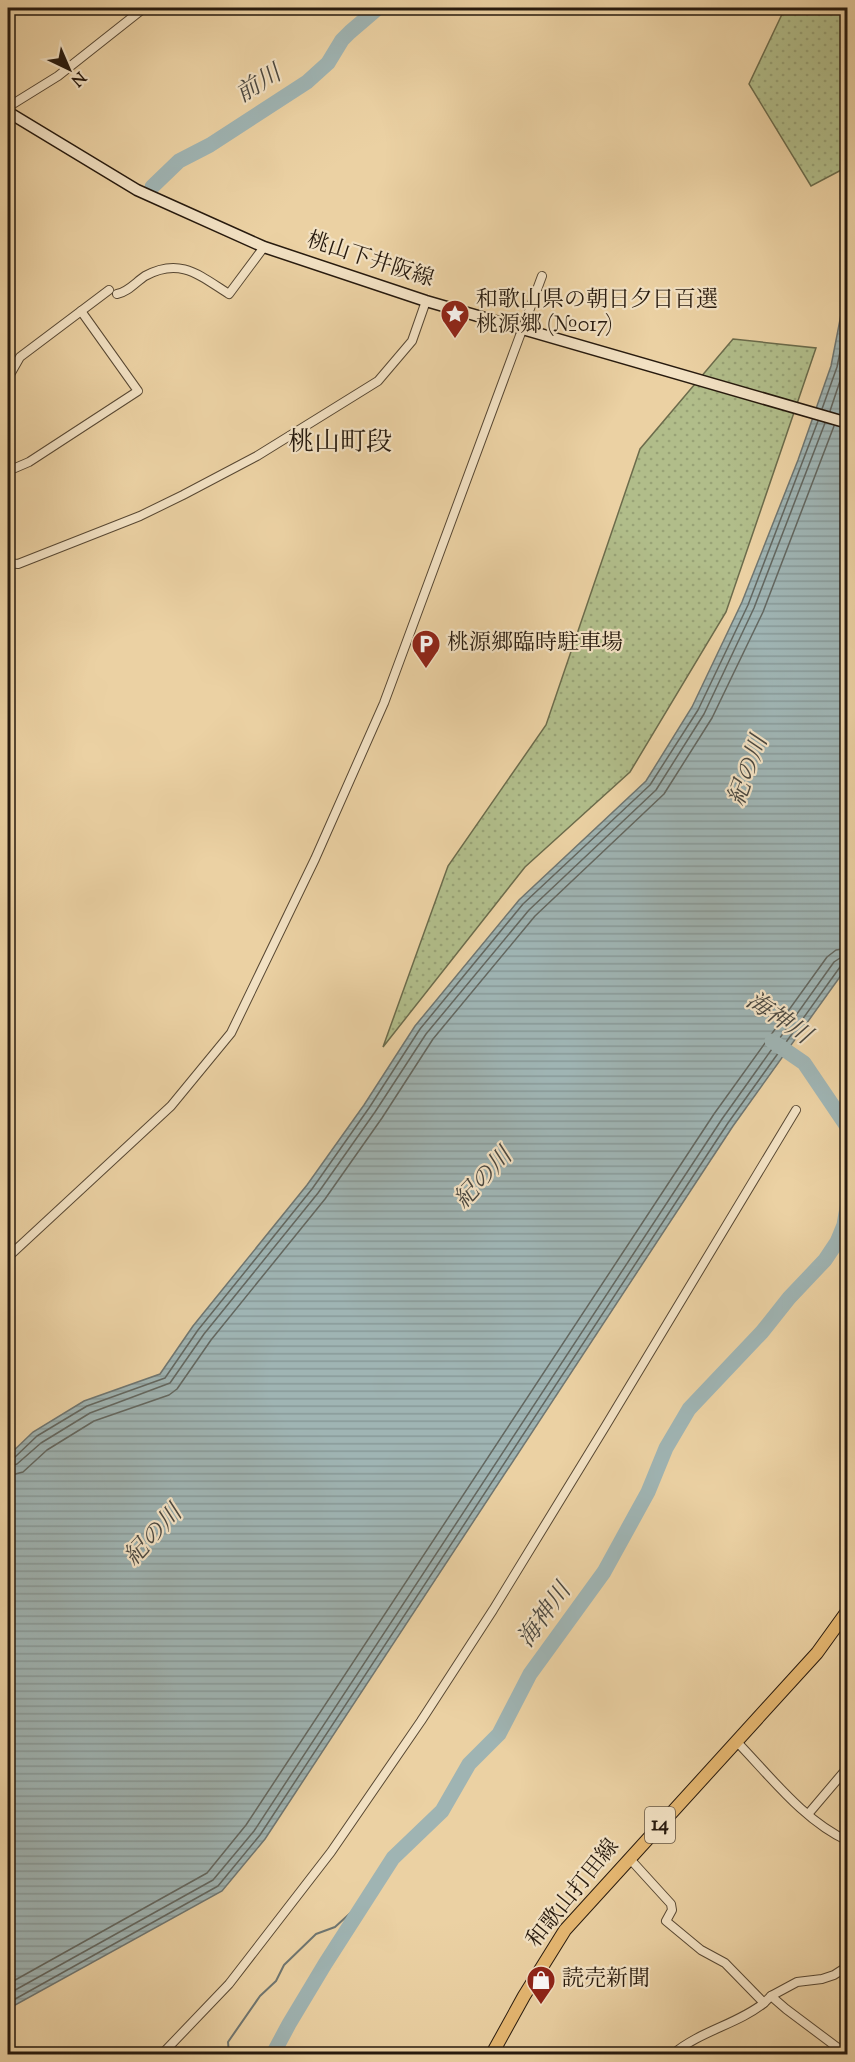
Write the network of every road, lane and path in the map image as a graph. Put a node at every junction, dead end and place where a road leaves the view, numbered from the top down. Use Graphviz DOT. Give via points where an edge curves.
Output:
graph roads {
  1 [pos="144,8"];
  2 [pos="8,110"];
  3 [pos="264,247"];
  4 [pos="543,276"];
  5 [pos="426,301"];
  6 [pos="81,311"];
  7 [pos="525,329"];
  8 [pos="8,378"];
  9 [pos="848,423"];
  10 [pos="8,471"];
  11 [pos="8,563"];
  12 [pos="796,1110"];
  13 [pos="8,1257"];
  14 [pos="848,1610"];
  15 [pos="737,1742"];
  16 [pos="848,1767"];
  17 [pos="809,1814"];
  18 [pos="848,1841"];
  19 [pos="630,1858"];
  20 [pos="848,1966"];
  21 [pos="771,1995"];
  22 [pos="764,2003"];
  23 [pos="493,2053"];
  24 [pos="162,2055"];
  25 [pos="480,2055"];
  26 [pos="673,2055"];
  27 [pos="846,2055"];
  1 -- 2 [label="street"];
  2 -- 3 [label="main road, 桃山下井阪線" via="137,190"];
  3 -- 5 [label="main road, 桃山下井阪線"];
  3 -- 6 [label="street" via="229,294 184,268 174,268 148,275"];
  4 -- 7 [label="street"];
  5 -- 7 [label="main road, 桃山下井阪線"];
  5 -- 11 [label="street" via="412,341 378,381 257,456 141,516 18,564"];
  6 -- 8 [label="street" via="20,357"];
  6 -- 10 [label="street" via="138,391 29,462"];
  7 -- 9 [label="main road, 桃山下井阪線"];
  7 -- 13 [label="street" via="384,703 315,859 231,1033 171,1106"];
  12 -- 24 [label="street" via="493,1610 421,1721 331,1852 229,1984"];
  14 -- 15 [label="main road, 和歌山打田線 / 14" via="817,1653"];
  15 -- 17 [label="street" via="780,1790"];
  15 -- 19 [label="main road, 和歌山打田線 / 14"];
  16 -- 17 [label="street"];
  17 -- 18 [label="street"];
  19 -- 22 [label="street" via="671,1904 666,1921 701,1950 725,1963"];
  19 -- 23 [label="main road, 和歌山打田線 / 14" via="565,1930"];
  20 -- 21 [label="street" via="834,1975 797,1982"];
  21 -- 22 [label="street"];
  21 -- 27 [label="street"];
  22 -- 26 [label="street"];
  23 -- 25 [label="street"];
}
